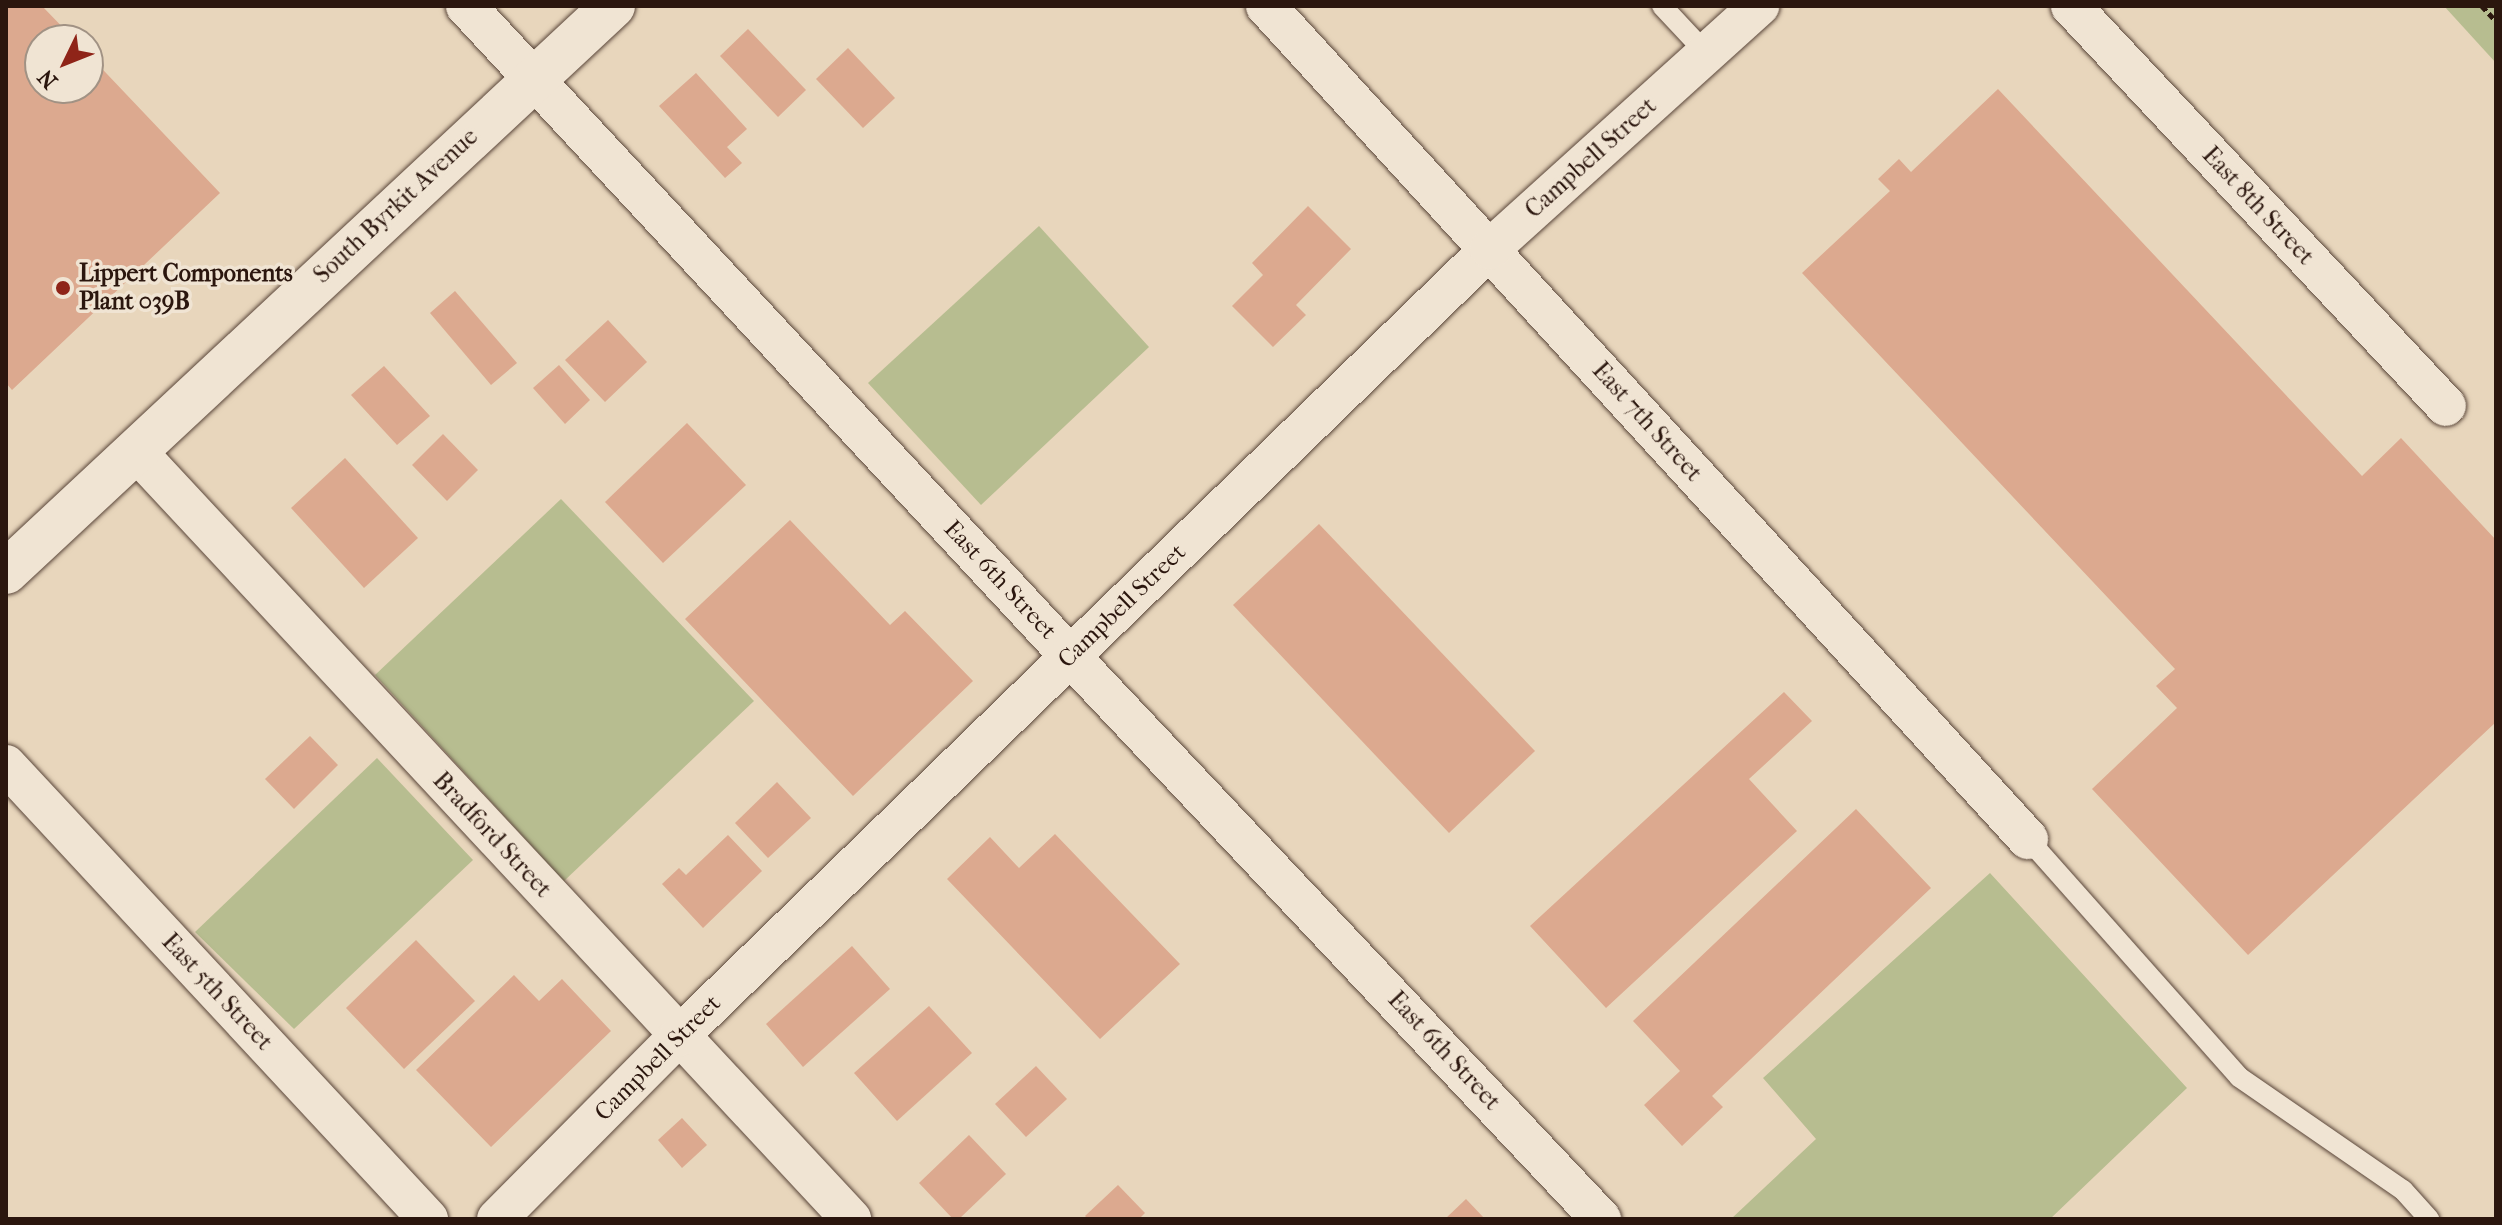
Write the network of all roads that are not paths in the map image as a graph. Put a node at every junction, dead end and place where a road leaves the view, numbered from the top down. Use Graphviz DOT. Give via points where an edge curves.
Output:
graph roads {
  1 [pos="466,6"];
  2 [pos="613,6"];
  3 [pos="1266,6"];
  4 [pos="1662,6"];
  5 [pos="1759,6"];
  6 [pos="2071,6"];
  7 [pos="1706,53"];
  8 [pos="533,78"];
  9 [pos="1490,249"];
  10 [pos="2446,406"];
  11 [pos="135,450"];
  12 [pos="6,572"];
  13 [pos="1070,656"];
  14 [pos="6,765"];
  15 [pos="2028,839"];
  16 [pos="679,1036"];
  17 [pos="428,1219"];
  18 [pos="497,1219"];
  19 [pos="851,1219"];
  20 [pos="1601,1219"];
  21 [pos="2429,1219"];
  1 -- 8 [label="street, East 6th Street"];
  2 -- 8 [label="street, South Byrkit Avenue"];
  3 -- 9 [label="street, East 7th Street"];
  4 -- 7 [label="lane"];
  5 -- 7 [label="street, Campbell Street"];
  6 -- 10 [label="street, East 8th Street"];
  7 -- 9 [label="street, Campbell Street"];
  8 -- 11 [label="street, South Byrkit Avenue"];
  8 -- 13 [label="street, East 6th Street"];
  9 -- 13 [label="street, Campbell Street"];
  9 -- 15 [label="street, East 7th Street"];
  11 -- 12 [label="street, South Byrkit Avenue"];
  11 -- 16 [label="street, Bradford Street"];
  13 -- 16 [label="street, Campbell Street"];
  13 -- 20 [label="street, East 6th Street"];
  14 -- 17 [label="street, East 5th Street"];
  15 -- 21 [label="lane" via="2239,1077 2403,1190"];
  16 -- 18 [label="street, Campbell Street"];
  16 -- 19 [label="street, Bradford Street"];
}
